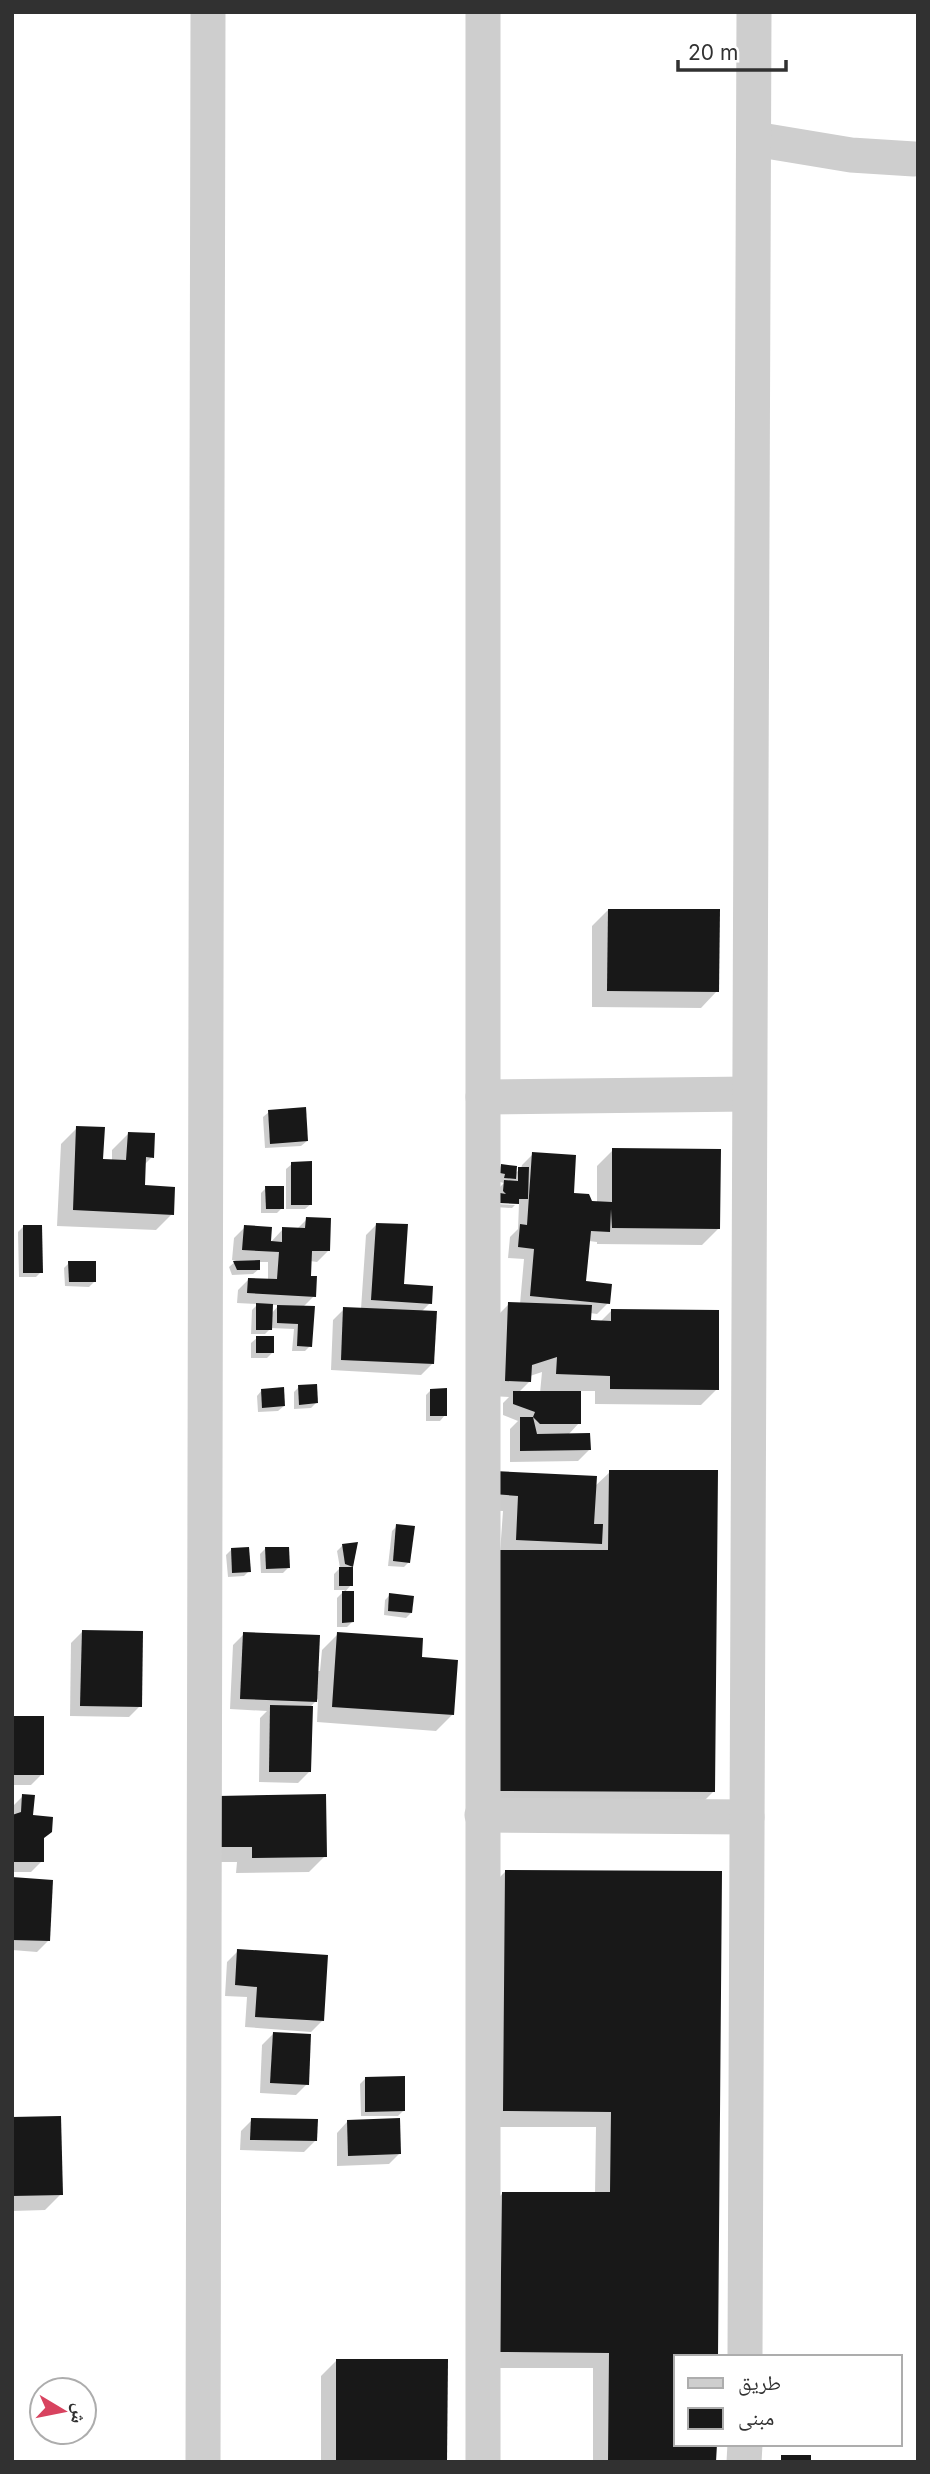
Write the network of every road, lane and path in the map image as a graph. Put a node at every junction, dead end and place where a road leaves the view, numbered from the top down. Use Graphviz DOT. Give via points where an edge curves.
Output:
graph roads {
  1 [pos="208,12"];
  2 [pos="483,12"];
  3 [pos="754,12"];
  4 [pos="754,139"];
  5 [pos="914,159"];
  6 [pos="750,1094"];
  7 [pos="483,1097"];
  8 [pos="482,1815"];
  9 [pos="747,1817"];
  10 [pos="745,2355"];
  11 [pos="203,2462"];
  12 [pos="482,2462"];
  1 -- 11 [label="street"];
  2 -- 7 [label="street"];
  3 -- 4 [label="street"];
  4 -- 5 [label="street" via="851,155"];
  4 -- 6 [label="street"];
  6 -- 7 [label="street"];
  6 -- 9 [label="street"];
  7 -- 8 [label="street"];
  8 -- 9 [label="street"];
  8 -- 12 [label="street"];
  9 -- 10 [label="street"];
}
